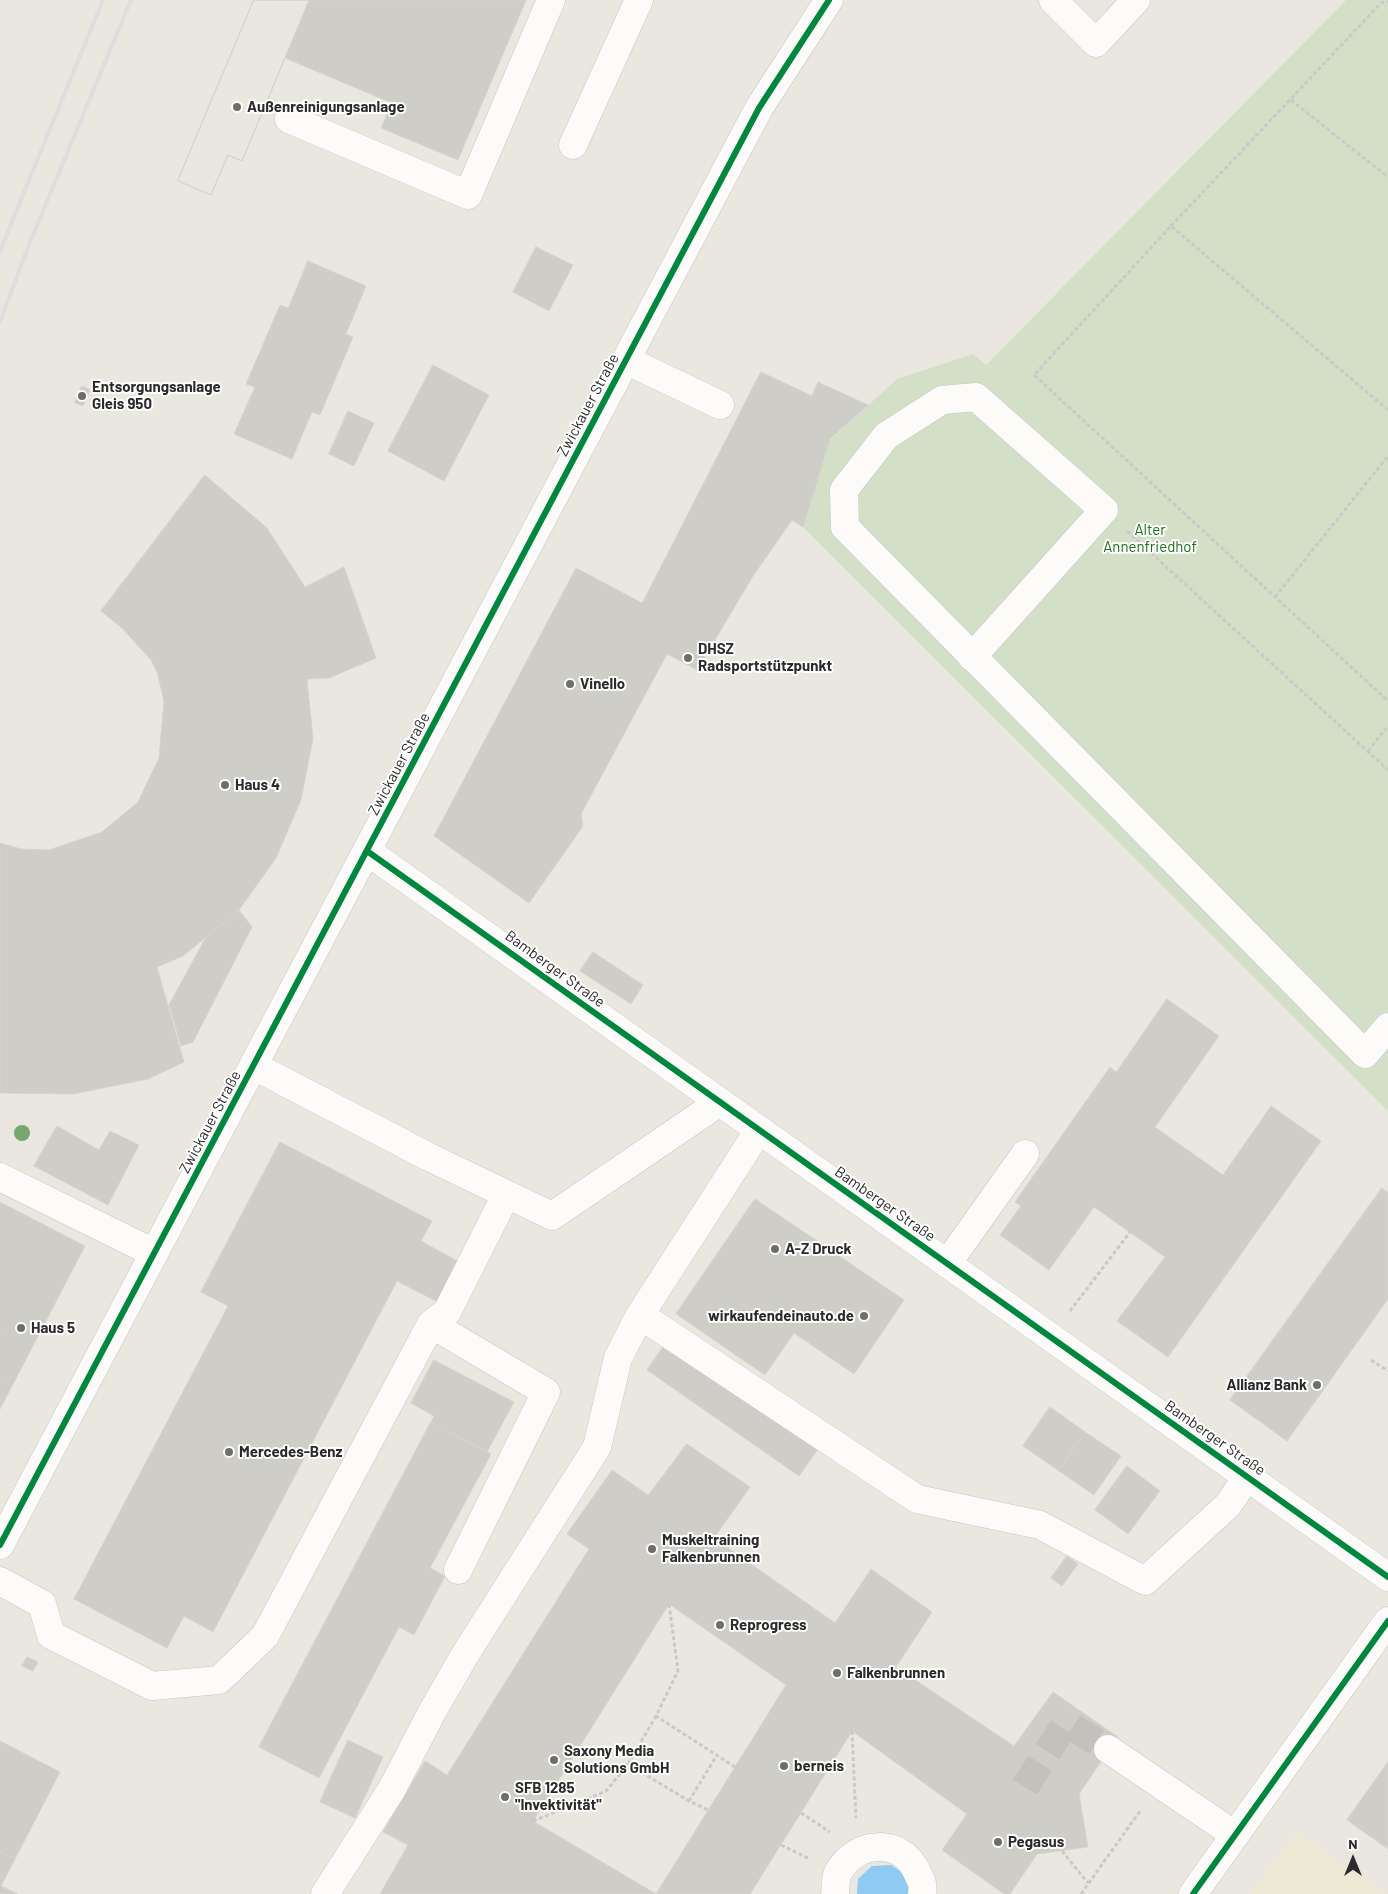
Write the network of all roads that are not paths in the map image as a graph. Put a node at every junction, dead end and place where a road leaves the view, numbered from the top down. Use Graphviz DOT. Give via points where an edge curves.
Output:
graph roads {
  1 [pos="551,0"];
  2 [pos="639,0"];
  3 [pos="829,0"];
  4 [pos="1053,0"];
  5 [pos="1136,0"];
  6 [pos="289,119"];
  7 [pos="573,146"];
  8 [pos="626,360"];
  9 [pos="720,405"];
  10 [pos="972,656"];
  11 [pos="367,852"];
  12 [pos="1388,1026"];
  13 [pos="254,1066"];
  14 [pos="720,1102"];
  15 [pos="759,1130"];
  16 [pos="1024,1154"];
  17 [pos="0,1177"];
  18 [pos="506,1195"];
  19 [pos="154,1253"];
  20 [pos="947,1264"];
  21 [pos="640,1315"];
  22 [pos="431,1324"];
  23 [pos="1246,1476"];
  24 [pos="0,1545"];
  25 [pos="458,1570"];
  26 [pos="1388,1577"];
  27 [pos="0,1581"];
  28 [pos="1388,1621"];
  29 [pos="1108,1750"];
  30 [pos="1235,1835"];
  31 [pos="325,1894"];
  32 [pos="835,1894"];
  33 [pos="922,1894"];
  34 [pos="1193,1894"];
  1 -- 6 [label="street" via="468,195"];
  2 -- 7 [label="street"];
  3 -- 8 [label="street, Zwickauer Straße" via="759,108"];
  4 -- 5 [label="street" via="1096,44"];
  8 -- 9 [label="street"];
  8 -- 11 [label="street, Zwickauer Straße"];
  10 -- 10 [label="street" via="845,527 844,490 886,436 942,400 976,397 1104,510"];
  10 -- 12 [label="street" via="1365,1054"];
  11 -- 13 [label="street, Zwickauer Straße"];
  11 -- 14 [label="street, Bamberger Straße"];
  13 -- 18 [label="street"];
  13 -- 19 [label="street, Zwickauer Straße"];
  14 -- 15 [label="street, Bamberger Straße"];
  14 -- 18 [label="street" via="552,1216"];
  15 -- 20 [label="street, Bamberger Straße"];
  15 -- 21 [label="street"];
  16 -- 20 [label="street"];
  17 -- 19 [label="street"];
  18 -- 22 [label="street" via="447,1312"];
  19 -- 24 [label="street, Zwickauer Straße"];
  20 -- 23 [label="street, Bamberger Straße"];
  21 -- 23 [label="street" via="917,1499 1040,1525 1145,1581 1228,1505"];
  21 -- 31 [label="street" via="618,1358 598,1447 466,1654 392,1789"];
  22 -- 25 [label="street" via="546,1392"];
  22 -- 27 [label="street" via="265,1636 218,1680 152,1686 51,1635 42,1604"];
  23 -- 26 [label="street, Bamberger Straße"];
  28 -- 30 [label="street"];
  29 -- 30 [label="street"];
  30 -- 34 [label="street"];
  32 -- 33 [label="street" via="838,1872 858,1851 888,1847 911,1860 924,1886"];
}
